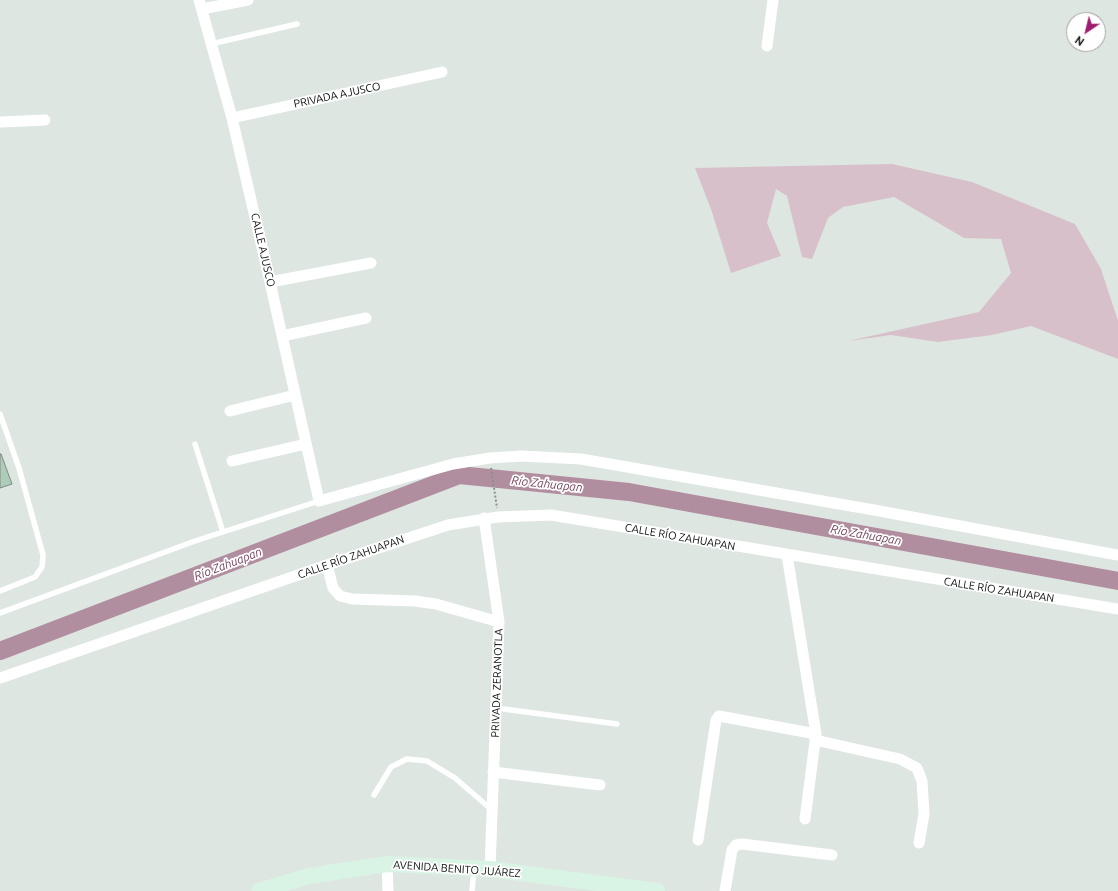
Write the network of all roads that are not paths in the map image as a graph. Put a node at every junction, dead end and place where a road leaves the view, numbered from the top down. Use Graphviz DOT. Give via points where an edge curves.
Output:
graph roads {
  1 [pos="248,0"];
  2 [pos="773,0"];
  3 [pos="201,4"];
  4 [pos="297,24"];
  5 [pos="211,44"];
  6 [pos="767,46"];
  7 [pos="442,72"];
  8 [pos="232,118"];
  9 [pos="46,120"];
  10 [pos="0,122"];
  11 [pos="371,263"];
  12 [pos="270,282"];
  13 [pos="366,318"];
  14 [pos="282,336"];
  15 [pos="296,395"];
  16 [pos="230,411"];
  17 [pos="0,414"];
  18 [pos="195,444"];
  19 [pos="306,444"];
  20 [pos="232,461"];
  21 [pos="319,501"];
  22 [pos="484,518"];
  23 [pos="223,532"];
  24 [pos="787,555"];
  25 [pos="1118,555"];
  26 [pos="327,565"];
  27 [pos="0,591"];
  28 [pos="1118,609"];
  29 [pos="0,613"];
  30 [pos="499,622"];
  31 [pos="0,678"];
  32 [pos="496,708"];
  33 [pos="617,724"];
  34 [pos="815,737"];
  35 [pos="493,772"];
  36 [pos="600,785"];
  37 [pos="374,795"];
  38 [pos="492,810"];
  39 [pos="805,819"];
  40 [pos="698,840"];
  41 [pos="919,843"];
  42 [pos="832,855"];
  43 [pos="387,864"];
  44 [pos="482,869"];
  45 [pos="259,891"];
  46 [pos="388,891"];
  47 [pos="472,891"];
  48 [pos="657,891"];
  49 [pos="725,891"];
  1 -- 3 [label="street"];
  2 -- 6 [label="street"];
  3 -- 5 [label="street, CALLE AJUSCO"];
  4 -- 5 [label="lane"];
  5 -- 8 [label="street, CALLE AJUSCO"];
  7 -- 8 [label="street, PRIVADA AJUSCO"];
  8 -- 12 [label="street, CALLE AJUSCO"];
  9 -- 10 [label="street"];
  11 -- 12 [label="street"];
  12 -- 14 [label="street, CALLE AJUSCO"];
  13 -- 14 [label="street"];
  14 -- 15 [label="street, CALLE AJUSCO"];
  15 -- 16 [label="street"];
  15 -- 19 [label="street, CALLE AJUSCO"];
  17 -- 27 [label="lane" via="19,468 43,555 42,567 35,577"];
  18 -- 23 [label="lane"];
  19 -- 20 [label="street"];
  19 -- 21 [label="street, CALLE AJUSCO"];
  21 -- 23 [label="lane"];
  21 -- 25 [label="street" via="461,463 490,458 521,456 581,459"];
  22 -- 24 [label="street, CALLE RÍO ZAHUAPAN" via="551,515"];
  22 -- 26 [label="street, CALLE RÍO ZAHUAPAN" via="448,525"];
  22 -- 30 [label="street"];
  23 -- 29 [label="lane"];
  24 -- 28 [label="street, CALLE RÍO ZAHUAPAN"];
  24 -- 34 [label="street"];
  26 -- 30 [label="street, PRIVADA ZERANOTLA" via="333,588 340,596 436,604"];
  26 -- 31 [label="street, CALLE RÍO ZAHUAPAN"];
  30 -- 32 [label="street, PRIVADA ZERANOTLA"];
  32 -- 33 [label="lane"];
  32 -- 35 [label="street, PRIVADA ZERANOTLA"];
  34 -- 39 [label="street"];
  34 -- 40 [label="street" via="719,716 716,720"];
  34 -- 41 [label="street" via="900,759 917,768 922,781 924,814"];
  35 -- 36 [label="street"];
  35 -- 38 [label="street, PRIVADA ZERANOTLA"];
  37 -- 38 [label="lane" via="391,767 407,759 427,761 455,778"];
  38 -- 44 [label="street, PRIVADA ZERANOTLA"];
  42 -- 49 [label="street" via="736,845 732,850"];
  43 -- 44 [label="main road, AVENIDA BENITO JUÁREZ"];
  43 -- 45 [label="main road, AVENIDA BENITO JUÁREZ" via="309,876"];
  43 -- 46 [label="street"];
  44 -- 47 [label="lane"];
  44 -- 48 [label="main road, AVENIDA BENITO JUÁREZ"];
}
